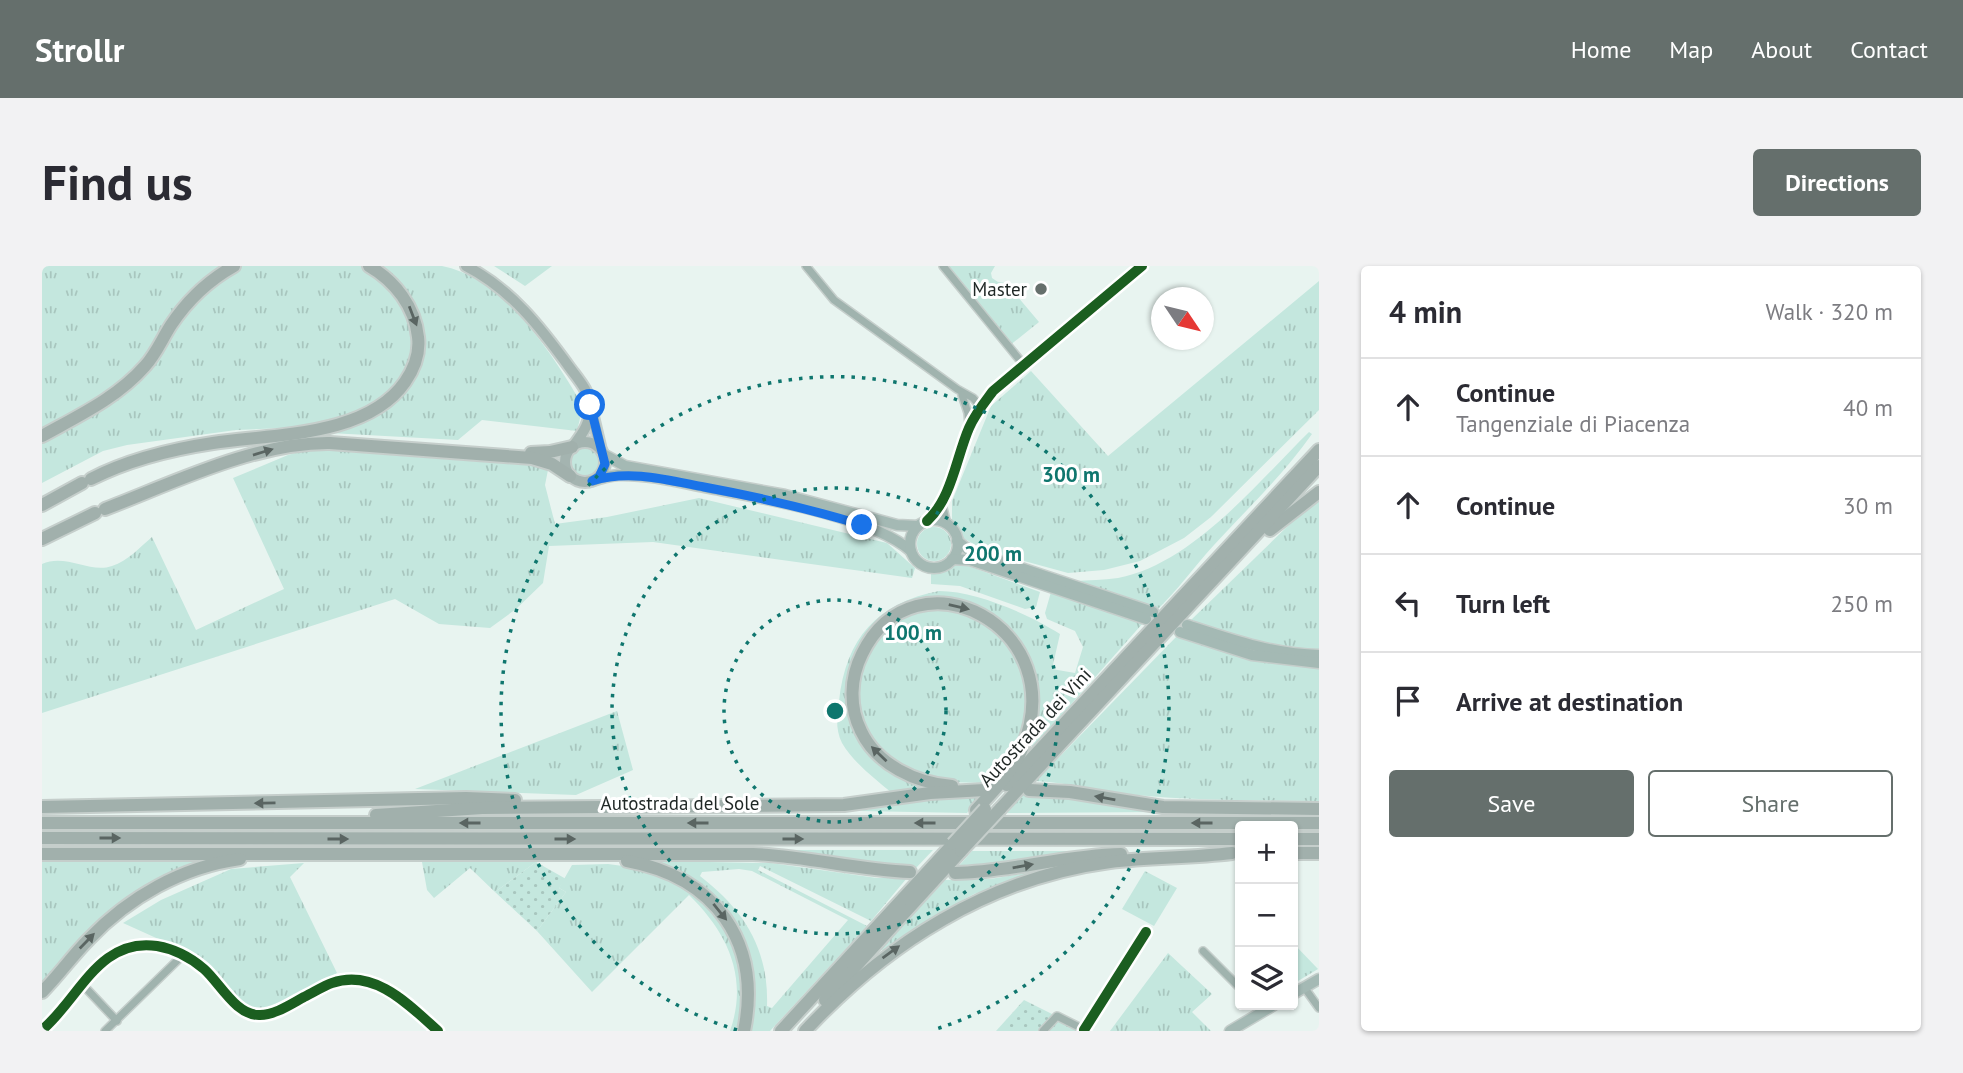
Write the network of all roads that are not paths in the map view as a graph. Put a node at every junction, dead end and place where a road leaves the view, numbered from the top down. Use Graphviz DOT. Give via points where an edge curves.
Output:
graph roads {
  1 [pos="234,266"];
  2 [pos="369,266"];
  3 [pos="466,266"];
  4 [pos="943,266"];
  5 [pos="1142,266"];
  6 [pos="809,267"];
  7 [pos="1023,364"];
  8 [pos="993,391"];
  9 [pos="961,392"];
  10 [pos="590,405"];
  11 [pos="980,407"];
  12 [pos="970,426"];
  13 [pos="42,436"];
  14 [pos="265,437"];
  15 [pos="573,446"];
  16 [pos="1319,450"];
  17 [pos="602,452"];
  18 [pos="1319,466"];
  19 [pos="570,476"];
  20 [pos="592,481"];
  21 [pos="1319,492"];
  22 [pos="942,503"];
  23 [pos="44,504"];
  24 [pos="922,524"];
  25 [pos="947,524"];
  26 [pos="42,539"];
  27 [pos="957,541"];
  28 [pos="911,551"];
  29 [pos="952,559"];
  30 [pos="1155,642"];
  31 [pos="1319,655"];
  32 [pos="1319,663"];
  33 [pos="1029,790"];
  34 [pos="652,806"];
  35 [pos="42,807"];
  36 [pos="1319,809"];
  37 [pos="981,810"];
  38 [pos="42,823"];
  39 [pos="299,823"];
  40 [pos="1319,823"];
  41 [pos="42,838"];
  42 [pos="1235,839"];
  43 [pos="1298,839"];
  44 [pos="1319,839"];
  45 [pos="954,849"];
  46 [pos="1235,853"];
  47 [pos="1235,853"];
  48 [pos="1298,853"];
  49 [pos="1319,853"];
  50 [pos="42,854"];
  51 [pos="294,855"];
  52 [pos="546,855"];
  53 [pos="910,872"];
  54 [pos="955,873"];
  55 [pos="1146,932"];
  56 [pos="1203,951"];
  57 [pos="184,954"];
  58 [pos="1319,979"];
  59 [pos="1235,983"];
  60 [pos="82,984"];
  61 [pos="1304,987"];
  62 [pos="1298,991"];
  63 [pos="42,992"];
  64 [pos="1319,1008"];
  65 [pos="1258,1010"];
  66 [pos="117,1021"];
  67 [pos="42,1030"];
  68 [pos="1085,1030"];
  69 [pos="1233,1030"];
  70 [pos="105,1031"];
  71 [pos="438,1031"];
  72 [pos="744,1031"];
  73 [pos="781,1031"];
  74 [pos="796,1031"];
  75 [pos="805,1031"];
  76 [pos="1043,1031"];
  1 -- 13 [label="highway" via="190,301 154,355 125,386"];
  2 -- 14 [label="highway, one-way" via="393,284 415,318 419,344 408,378 387,402 351,421"];
  3 -- 10 [label="main road" via="528,314 580,382"];
  4 -- 7 [label="street"];
  5 -- 7 [label="street"];
  6 -- 9 [label="street" via="834,300"];
  7 -- 8 [label="street"];
  8 -- 9 [label="street"];
  8 -- 11 [label="street"];
  9 -- 11 [label="street"];
  9 -- 12 [label="street"];
  10 -- 15 [label="main road" via="586,429"];
  10 -- 17 [label="main road"];
  11 -- 12 [label="street"];
  12 -- 22 [label="street"];
  14 -- 15 [label="highway" via="533,453"];
  14 -- 23 [label="highway" via="169,452 123,466"];
  15 -- 17 [label="main road" via="586,442"];
  15 -- 19 [label="main road" via="564,464"];
  16 -- 37 [label="highway, Autostrada dei Vini"];
  17 -- 20 [label="main road" via="603,470"];
  17 -- 24 [label="main road" via="625,466 785,495 902,526"];
  18 -- 30 [label="highway, Autostrada dei Vini"];
  19 -- 20 [label="main road" via="576,481"];
  26 -- 19 [label="highway, one-way" via="100,511 266,451 302,443 532,458"];
  20 -- 28 [label="main road" via="638,476 769,499 862,525 896,538"];
  21 -- 30 [label="highway" via="1281,519"];
  22 -- 24 [label="street"];
  22 -- 25 [label="street"];
  24 -- 25 [label="main road"];
  24 -- 28 [label="main road" via="911,538"];
  25 -- 27 [label="main road"];
  27 -- 29 [label="main road"];
  27 -- 29 [label="main road" via="970,551 1150,615 970,560"];
  28 -- 29 [label="main road" via="930,567"];
  30 -- 45 [label="highway, Autostrada dei Vini, bridge" via="1000,809"];
  31 -- 32 [label="main road" via="1279,652 1183,628 1252,655"];
  36 -- 33 [label="highway, one-way" via="1163,807"];
  34 -- 35 [label="highway, one-way" via="466,798"];
  34 -- 37 [label="highway, one-way" via="844,805 986,788 946,786 912,776 880,757 862,735 853,707 855,670 871,638 900,614 923,605 945,604 994,621 1011,639 1031,685 1025,740"];
  34 -- 39 [label="highway" via="473,808"];
  37 -- 45 [label="highway, bridge"];
  38 -- 39 [label="highway, Autostrada del Sole"];
  40 -- 39 [label="highway, Autostrada del Sole, one-way"];
  41 -- 42 [label="highway, Autostrada del Sole, one-way"];
  43 -- 44 [label="highway"];
  45 -- 73 [label="highway, Autostrada dei Vini"];
  45 -- 74 [label="highway, Autostrada dei Vini"];
  54 -- 46 [label="highway, one-way" via="1086,856"];
  75 -- 47 [label="highway, one-way" via="888,954 973,902 1039,877 1090,866"];
  48 -- 49 [label="highway"];
  50 -- 51 [label="highway"];
  51 -- 52 [label="highway"];
  63 -- 51 [label="highway, one-way" via="114,915 165,883 214,864"];
  52 -- 53 [label="highway" via="765,855"];
  52 -- 72 [label="highway, one-way" via="643,864 669,873 706,897 724,916 743,952 749,984"];
  55 -- 68 [label="street"];
  56 -- 59 [label="street"];
  57 -- 60 [label="main road" via="144,945 121,950 102,961"];
  57 -- 66 [label="street"];
  57 -- 71 [label="main road" via="252,1015 274,1012 333,982 357,980 388,989"];
  58 -- 61 [label="main road"];
  60 -- 66 [label="street"];
  60 -- 67 [label="main road"];
  61 -- 62 [label="main road"];
  61 -- 64 [label="street"];
  65 -- 69 [label="main road"];
  66 -- 70 [label="street"];
  68 -- 76 [label="street" via="1056,1016"];
}
